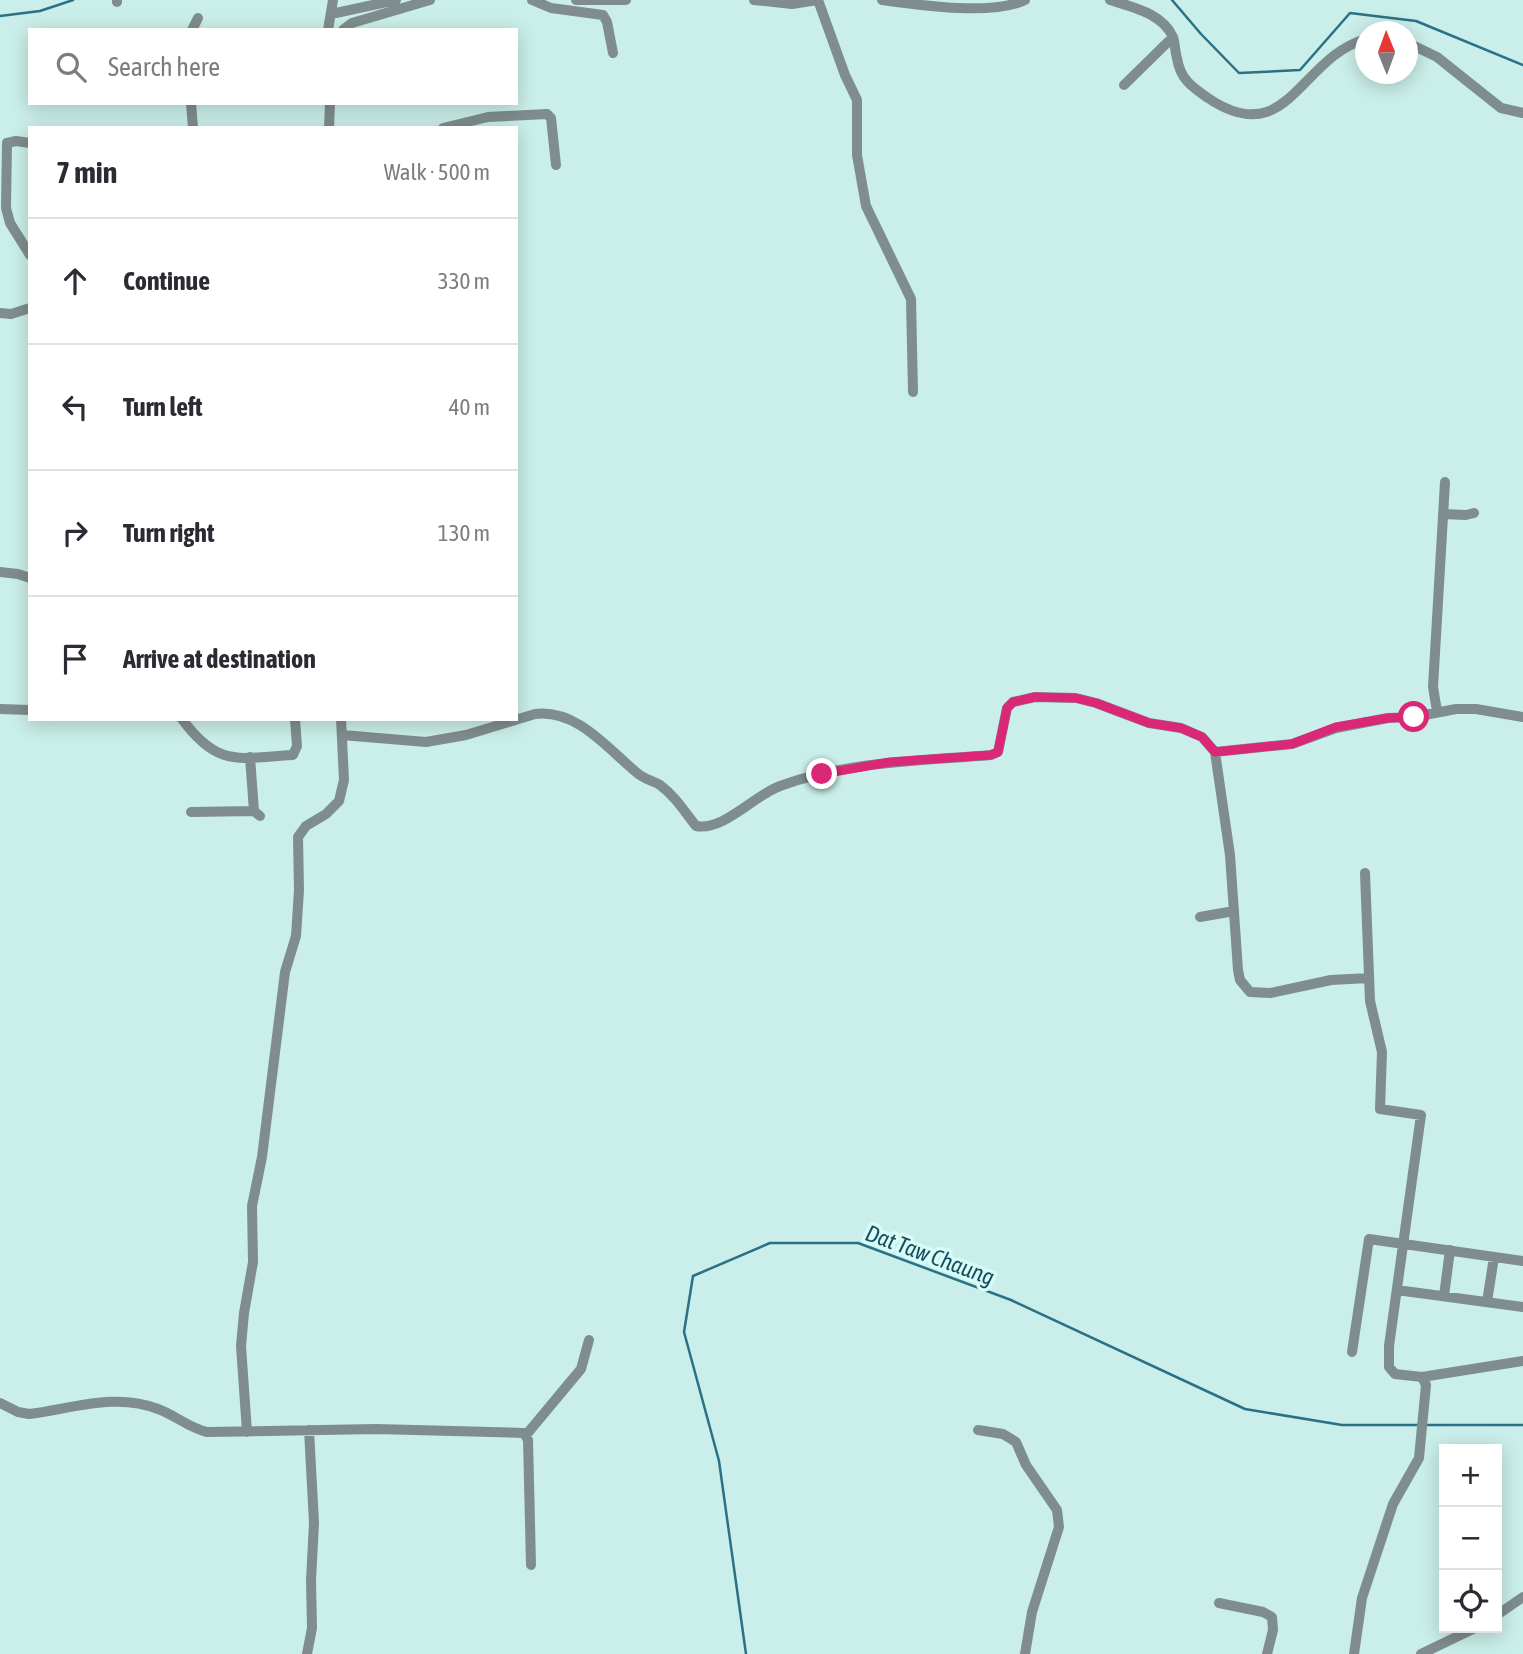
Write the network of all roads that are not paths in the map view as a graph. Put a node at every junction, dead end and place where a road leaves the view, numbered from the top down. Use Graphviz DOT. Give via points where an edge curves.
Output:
graph roads {
  1 [pos="333,0"];
  2 [pos="396,0"];
  3 [pos="430,0"];
  4 [pos="531,0"];
  5 [pos="576,0"];
  6 [pos="626,0"];
  7 [pos="754,0"];
  8 [pos="817,0"];
  9 [pos="882,0"];
  10 [pos="1025,0"];
  11 [pos="1110,0"];
  12 [pos="331,14"];
  13 [pos="198,18"];
  14 [pos="193,28"];
  15 [pos="328,28"];
  16 [pos="346,28"];
  17 [pos="1173,37"];
  18 [pos="1355,43"];
  19 [pos="1418,48"];
  20 [pos="613,53"];
  21 [pos="1124,85"];
  22 [pos="191,105"];
  23 [pos="330,105"];
  24 [pos="1523,113"];
  25 [pos="193,126"];
  26 [pos="329,126"];
  27 [pos="451,126"];
  28 [pos="3,141"];
  29 [pos="28,143"];
  30 [pos="556,165"];
  31 [pos="28,252"];
  32 [pos="28,309"];
  33 [pos="0,313"];
  34 [pos="913,392"];
  35 [pos="1445,482"];
  36 [pos="1474,513"];
  37 [pos="1443,514"];
  38 [pos="0,572"];
  39 [pos="28,577"];
  40 [pos="0,709"];
  41 [pos="28,710"];
  42 [pos="1437,711"];
  43 [pos="1523,717"];
  44 [pos="518,719"];
  45 [pos="184,721"];
  46 [pos="295,721"];
  47 [pos="341,721"];
  48 [pos="512,721"];
  49 [pos="342,735"];
  50 [pos="1215,752"];
  51 [pos="250,757"];
  52 [pos="191,812"];
  53 [pos="1365,873"];
  54 [pos="1234,911"];
  55 [pos="1199,917"];
  56 [pos="1369,978"];
  57 [pos="1404,1244"];
  58 [pos="1450,1250"];
  59 [pos="1494,1256"];
  60 [pos="1523,1261"];
  61 [pos="1397,1290"];
  62 [pos="1444,1296"];
  63 [pos="1487,1302"];
  64 [pos="1523,1307"];
  65 [pos="589,1340"];
  66 [pos="1352,1352"];
  67 [pos="1523,1361"];
  68 [pos="1422,1377"];
  69 [pos="0,1403"];
  70 [pos="309,1430"];
  71 [pos="978,1430"];
  72 [pos="247,1432"];
  73 [pos="526,1434"];
  74 [pos="531,1565"];
  75 [pos="1523,1597"];
  76 [pos="1219,1603"];
  77 [pos="1502,1612"];
  78 [pos="1465,1633"];
  79 [pos="307,1654"];
  80 [pos="1025,1654"];
  81 [pos="1267,1654"];
  82 [pos="1354,1654"];
  83 [pos="1421,1654"];
  1 -- 12 [label="street"];
  2 -- 12 [label="street"];
  3 -- 16 [label="street"];
  4 -- 20 [label="street" via="551,8 603,15"];
  5 -- 6 [label="street"];
  7 -- 8 [label="street" via="792,4"];
  8 -- 34 [label="street" via="857,100 857,155 866,206 911,299"];
  9 -- 10 [label="street" via="984,8"];
  11 -- 17 [label="street" via="1143,10 1162,22"];
  12 -- 15 [label="street"];
  13 -- 14 [label="street"];
  17 -- 18 [label="street" via="1184,81 1219,106 1263,115 1279,108 1345,46"];
  17 -- 21 [label="street"];
  19 -- 24 [label="street" via="1437,57 1501,108"];
  22 -- 25 [label="street"];
  23 -- 26 [label="street"];
  27 -- 30 [label="street" via="488,117 547,114"];
  28 -- 29 [label="street"];
  28 -- 31 [label="street" via="9,223"];
  32 -- 33 [label="street"];
  35 -- 37 [label="street"];
  36 -- 37 [label="street"];
  37 -- 42 [label="street" via="1433,687"];
  38 -- 39 [label="street"];
  40 -- 41 [label="street"];
  42 -- 43 [label="street" via="1476,709"];
  42 -- 50 [label="street" via="1336,727 1292,744"];
  44 -- 50 [label="street" via="546,712 582,726 678,801 696,826 706,828 716,826 763,793 822,774 890,762 991,755 1002,743 1007,708 1023,699 1076,698 1096,703 1149,723 1193,732"];
  45 -- 51 [label="street" via="212,751 227,757"];
  46 -- 51 [label="street" via="298,746 293,755"];
  47 -- 49 [label="street"];
  48 -- 49 [label="street" via="426,742"];
  49 -- 72 [label="street" via="344,780 339,801 298,837 296,936 285,972 252,1206 253,1262 241,1346"];
  50 -- 54 [label="street"];
  51 -- 52 [label="street" via="257,813"];
  53 -- 56 [label="street"];
  54 -- 55 [label="street"];
  54 -- 56 [label="street" via="1238,970 1250,992"];
  56 -- 57 [label="street" via="1382,1052 1380,1108 1422,1115"];
  57 -- 58 [label="street"];
  57 -- 61 [label="street"];
  57 -- 66 [label="street" via="1369,1239"];
  58 -- 59 [label="street"];
  58 -- 62 [label="street"];
  59 -- 60 [label="street"];
  59 -- 63 [label="street"];
  61 -- 62 [label="street"];
  61 -- 68 [label="street" via="1389,1367 1395,1374"];
  62 -- 63 [label="street"];
  63 -- 64 [label="street"];
  65 -- 73 [label="street" via="581,1369"];
  67 -- 68 [label="street"];
  68 -- 82 [label="street" via="1426,1385 1419,1458 1393,1504 1362,1598"];
  69 -- 72 [label="street" via="29,1414 104,1402 141,1404 196,1430"];
  70 -- 72 [label="street"];
  70 -- 73 [label="street"];
  70 -- 79 [label="street" via="314,1523 312,1628"];
  71 -- 80 [label="street" via="1003,1434 1016,1442 1057,1510 1059,1527 1032,1612"];
  73 -- 74 [label="street"];
  75 -- 77 [label="street"];
  76 -- 81 [label="street" via="1272,1617"];
  78 -- 83 [label="street"];
}
